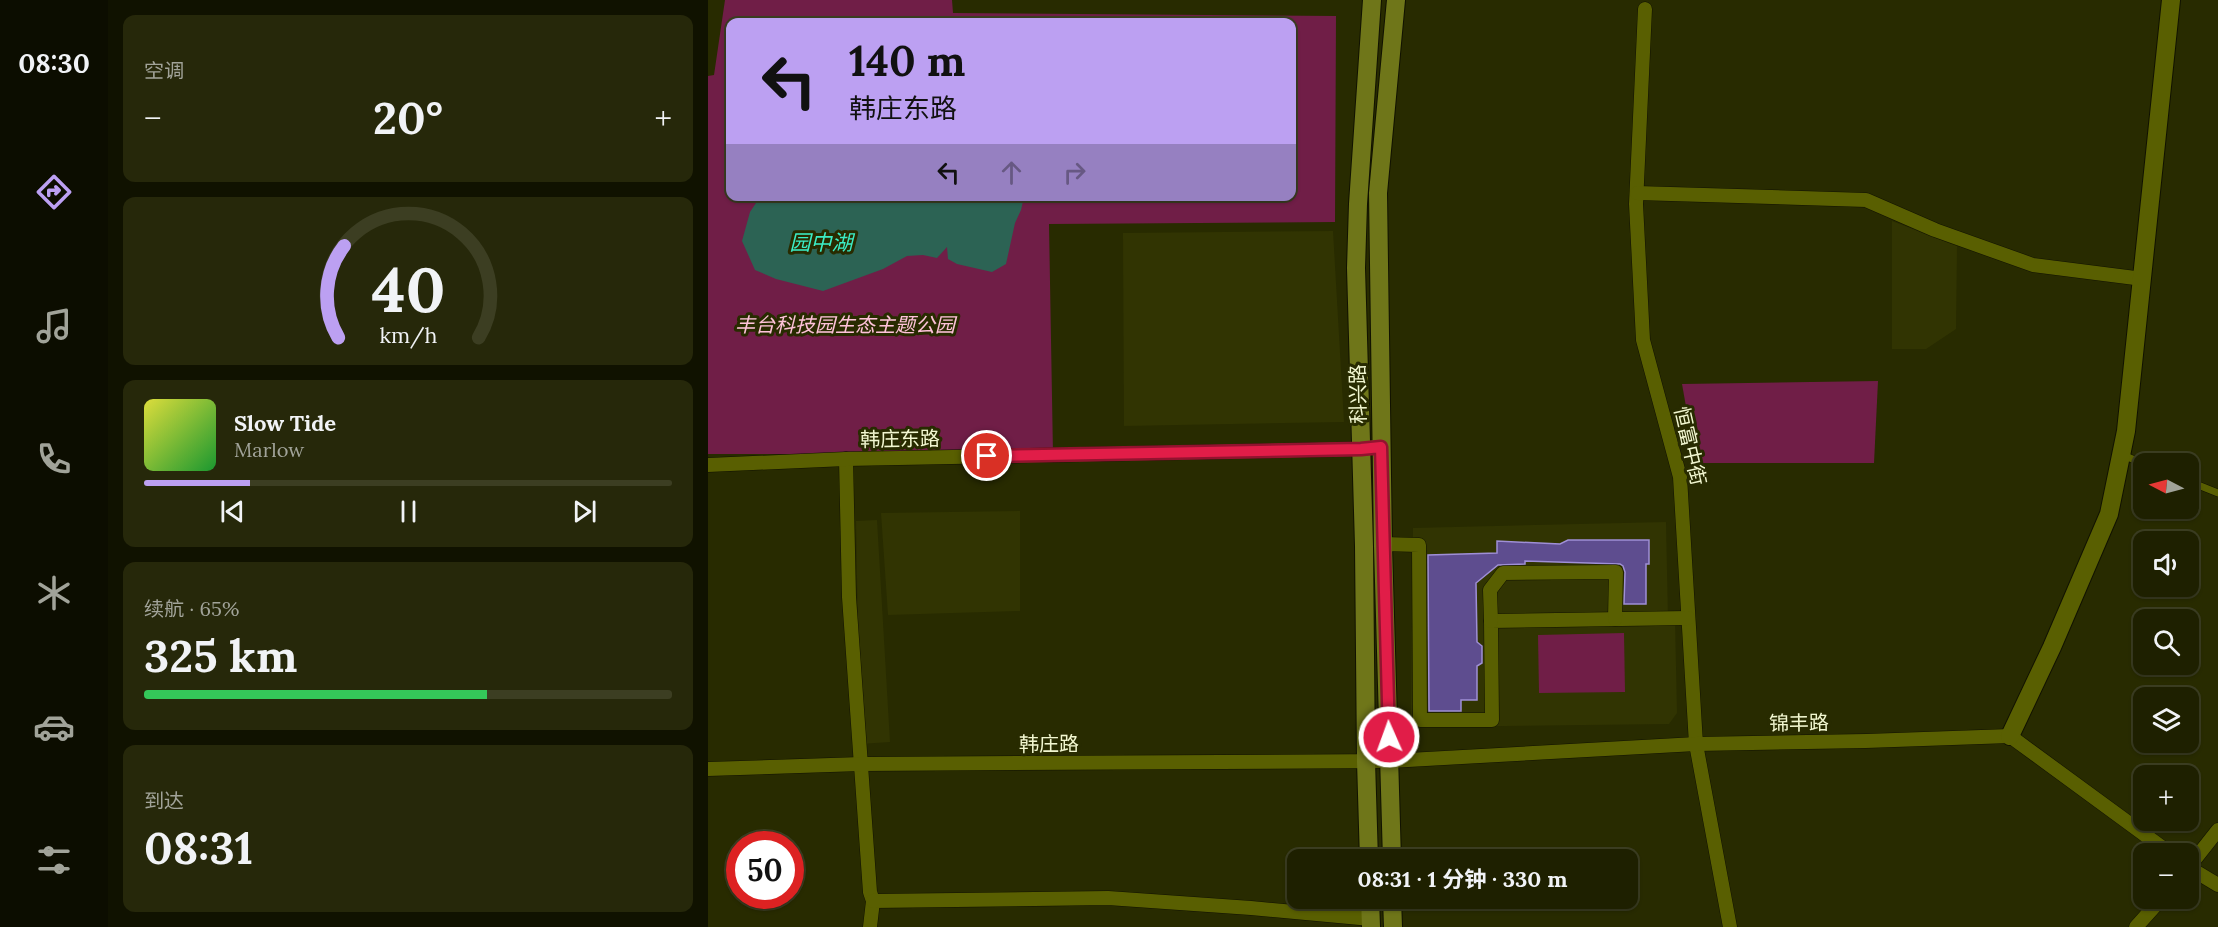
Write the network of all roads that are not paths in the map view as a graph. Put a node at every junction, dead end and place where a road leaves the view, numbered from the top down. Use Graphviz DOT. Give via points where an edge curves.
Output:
graph roads {
  1 [pos="1372,0"];
  2 [pos="1395,0"];
  3 [pos="2171,0"];
  4 [pos="1645,9"];
  5 [pos="1636,193"];
  6 [pos="2143,279"];
  7 [pos="1381,447"];
  8 [pos="1361,449"];
  9 [pos="2121,454"];
  10 [pos="846,459"];
  11 [pos="2133,459"];
  12 [pos="708,465"];
  13 [pos="2199,485"];
  14 [pos="2218,493"];
  15 [pos="1383,544"];
  16 [pos="1688,618"];
  17 [pos="1616,619"];
  18 [pos="1491,621"];
  19 [pos="2010,736"];
  20 [pos="1696,744"];
  21 [pos="1366,761"];
  22 [pos="1390,761"];
  23 [pos="861,764"];
  24 [pos="708,769"];
  25 [pos="2218,830"];
  26 [pos="2155,843"];
  27 [pos="1369,849"];
  28 [pos="1392,849"];
  29 [pos="2199,854"];
  30 [pos="2199,873"];
  31 [pos="2218,885"];
  32 [pos="873,901"];
  33 [pos="1392,909"];
  34 [pos="2152,909"];
  35 [pos="1371,923"];
  36 [pos="870,927"];
  37 [pos="1393,927"];
  38 [pos="1730,927"];
  39 [pos="2136,927"];
  1 -- 8 [label="main road, 科兴路" via="1357,215"];
  2 -- 7 [label="main road, 科兴路" via="1378,193"];
  3 -- 6 [label="street"];
  4 -- 5 [label="street, 恒富中街"];
  5 -- 6 [label="street" via="1866,200 2033,265"];
  5 -- 16 [label="street, 恒富中街" via="1643,340 1680,477"];
  6 -- 9 [label="street"];
  7 -- 8 [label="street, 韩庄东路"];
  7 -- 15 [label="main road, 科兴路"];
  8 -- 10 [label="street, 韩庄东路"];
  8 -- 21 [label="main road, 科兴路"];
  9 -- 11 [label="lane"];
  9 -- 19 [label="street" via="2109,514"];
  10 -- 12 [label="street, 韩庄东路"];
  10 -- 23 [label="street" via="849,597"];
  13 -- 14 [label="lane"];
  15 -- 18 [label="street" via="1419,545 1420,720 1492,720"];
  15 -- 22 [label="main road, 科兴路"];
  16 -- 17 [label="street"];
  16 -- 20 [label="street, 恒富中街"];
  17 -- 18 [label="street"];
  17 -- 18 [label="street" via="1616,572 1503,573 1490,590"];
  19 -- 20 [label="street, 锦丰路"];
  19 -- 26 [label="street"];
  20 -- 22 [label="street, 锦丰路"];
  20 -- 38 [label="street, 恒富中街"];
  21 -- 22 [label="street, 韩庄路"];
  21 -- 23 [label="street, 韩庄路"];
  21 -- 27 [label="main road, 科兴路"];
  22 -- 28 [label="main road, 科兴路"];
  23 -- 24 [label="street, 韩庄路"];
  23 -- 32 [label="street"];
  25 -- 29 [label="street"];
  30 -- 31 [label="street"];
  32 -- 35 [label="street" via="1108,898 1251,908"];
  32 -- 36 [label="street"];
  33 -- 37 [label="main road"];
  34 -- 39 [label="street"];
}
